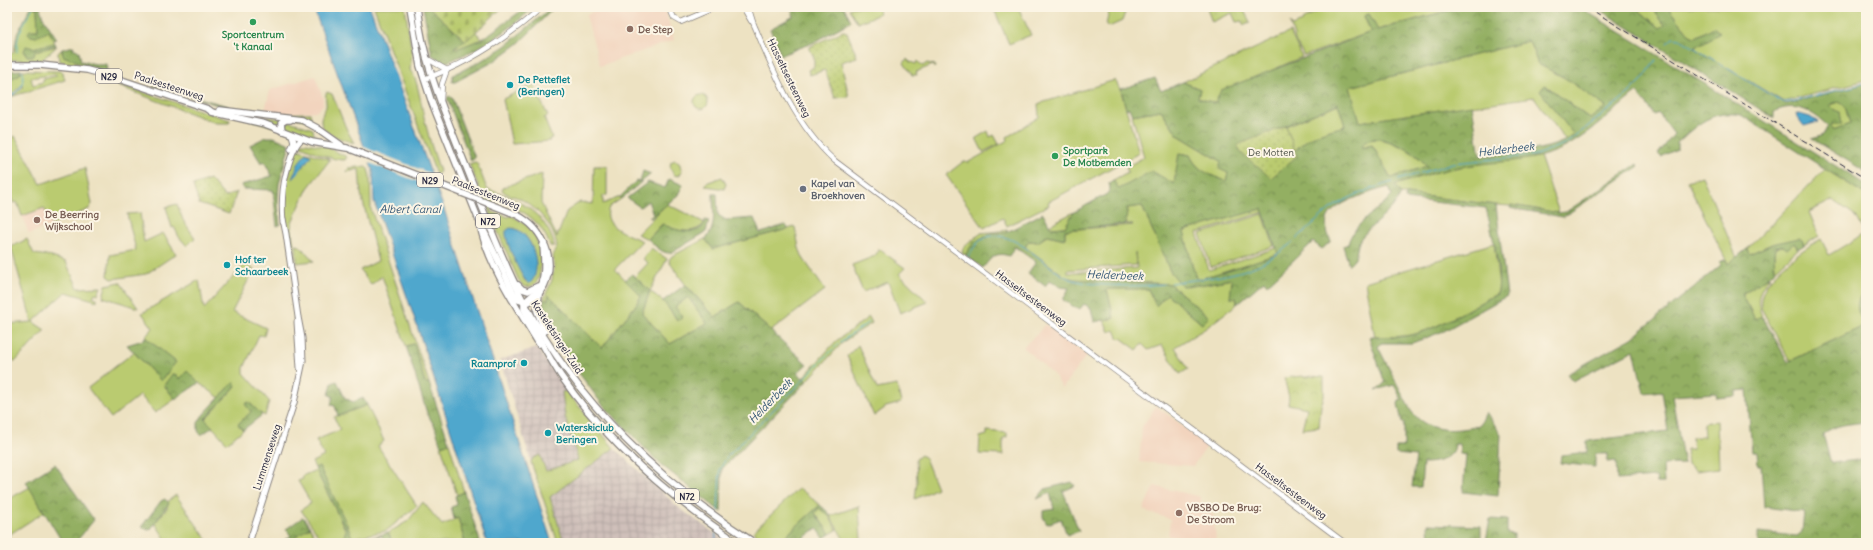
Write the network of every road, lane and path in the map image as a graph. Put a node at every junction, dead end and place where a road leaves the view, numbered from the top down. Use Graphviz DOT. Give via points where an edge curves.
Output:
graph roads {
  1 [pos="410,7"];
  2 [pos="417,7"];
  3 [pos="542,7"];
  4 [pos="669,7"];
  5 [pos="716,7"];
  6 [pos="743,7"];
  7 [pos="748,7"];
  8 [pos="754,26"];
  9 [pos="426,58"];
  10 [pos="7,65"];
  11 [pos="447,70"];
  12 [pos="431,77"];
  13 [pos="424,79"];
  14 [pos="441,103"];
  15 [pos="208,109"];
  16 [pos="295,118"];
  17 [pos="320,130"];
  18 [pos="282,131"];
  19 [pos="292,135"];
  20 [pos="305,140"];
  21 [pos="348,148"];
  22 [pos="287,167"];
  23 [pos="478,218"];
  24 [pos="542,240"];
  25 [pos="515,281"];
  26 [pos="540,284"];
  27 [pos="540,293"];
  28 [pos="524,303"];
  29 [pos="551,346"];
  30 [pos="546,353"];
  31 [pos="249,543"];
  32 [pos="738,543"];
  33 [pos="755,543"];
  34 [pos="1345,543"];
  1 -- 13 [label="main road, N72"];
  2 -- 9 [label="main road, N72"];
  3 -- 11 [label="street" via="499,42"];
  4 -- 5 [label="street" via="676,20 681,22"];
  6 -- 8 [label="street, Hasseltsesteenweg"];
  7 -- 8 [label="street, Hasseltsesteenweg"];
  8 -- 34 [label="street, Hasseltsesteenweg" via="800,120 834,162"];
  9 -- 11 [label="street"];
  9 -- 12 [label="main road, N72"];
  10 -- 15 [label="main road, Paalsesteenweg / N29" via="40,65 87,70"];
  11 -- 12 [label="street"];
  11 -- 14 [label="street"];
  12 -- 13 [label="street"];
  12 -- 14 [label="main road, Kasteletsingel-Zuid / N72"];
  13 -- 23 [label="main road, Kasteletsingel-Zuid / N72"];
  14 -- 25 [label="main road, Kasteletsingel-Zuid / N72"];
  15 -- 16 [label="main road, Paalsesteenweg / N29"];
  15 -- 18 [label="main road, Paalsesteenweg / N29" via="260,122"];
  16 -- 17 [label="main road, Paalsesteenweg / N29"];
  16 -- 18 [label="main road" via="283,122"];
  17 -- 20 [label="main road" via="317,139"];
  17 -- 21 [label="main road, Paalsesteenweg / N29"];
  18 -- 19 [label="main road, Paalsesteenweg / N29"];
  19 -- 20 [label="main road, Paalsesteenweg / N29"];
  19 -- 22 [label="main road, Lummenseweg" via="294,142"];
  20 -- 21 [label="main road, Paalsesteenweg / N29"];
  20 -- 22 [label="main road, Lummenseweg" via="298,143"];
  21 -- 24 [label="main road, Paalsesteenweg / N29, bridge" via="510,212 526,220"];
  22 -- 31 [label="main road, Lummenseweg" via="282,191 283,219 298,317 300,376 294,403"];
  23 -- 28 [label="main road, Kasteletsingel-Zuid / N72" via="516,297"];
  23 -- 30 [label="main road, Kasteletsingel-Zuid" via="483,238 512,300"];
  24 -- 26 [label="main road, Paalsesteenweg / N29" via="545,263"];
  24 -- 27 [label="main road, Paalsesteenweg / N29" via="549,263 547,277"];
  25 -- 26 [label="main road" via="525,290 532,290"];
  25 -- 28 [label="main road, Kasteletsingel-Zuid / N72"];
  26 -- 28 [label="main road, Paalsesteenweg / N29" via="536,292"];
  27 -- 28 [label="main road" via="530,302"];
  27 -- 29 [label="main road, Paalsesteenweg" via="538,317"];
  28 -- 29 [label="main road, Kasteletsingel-Zuid / N72"];
  28 -- 30 [label="main road, Kasteletsingel-Zuid / N72" via="524,310"];
  29 -- 33 [label="main road, Kasteletsingel-Zuid / N72" via="600,413 655,469 692,500"];
  30 -- 32 [label="main road, Kasteletsingel-Zuid / N72" via="581,402 627,454 648,474"];
}
